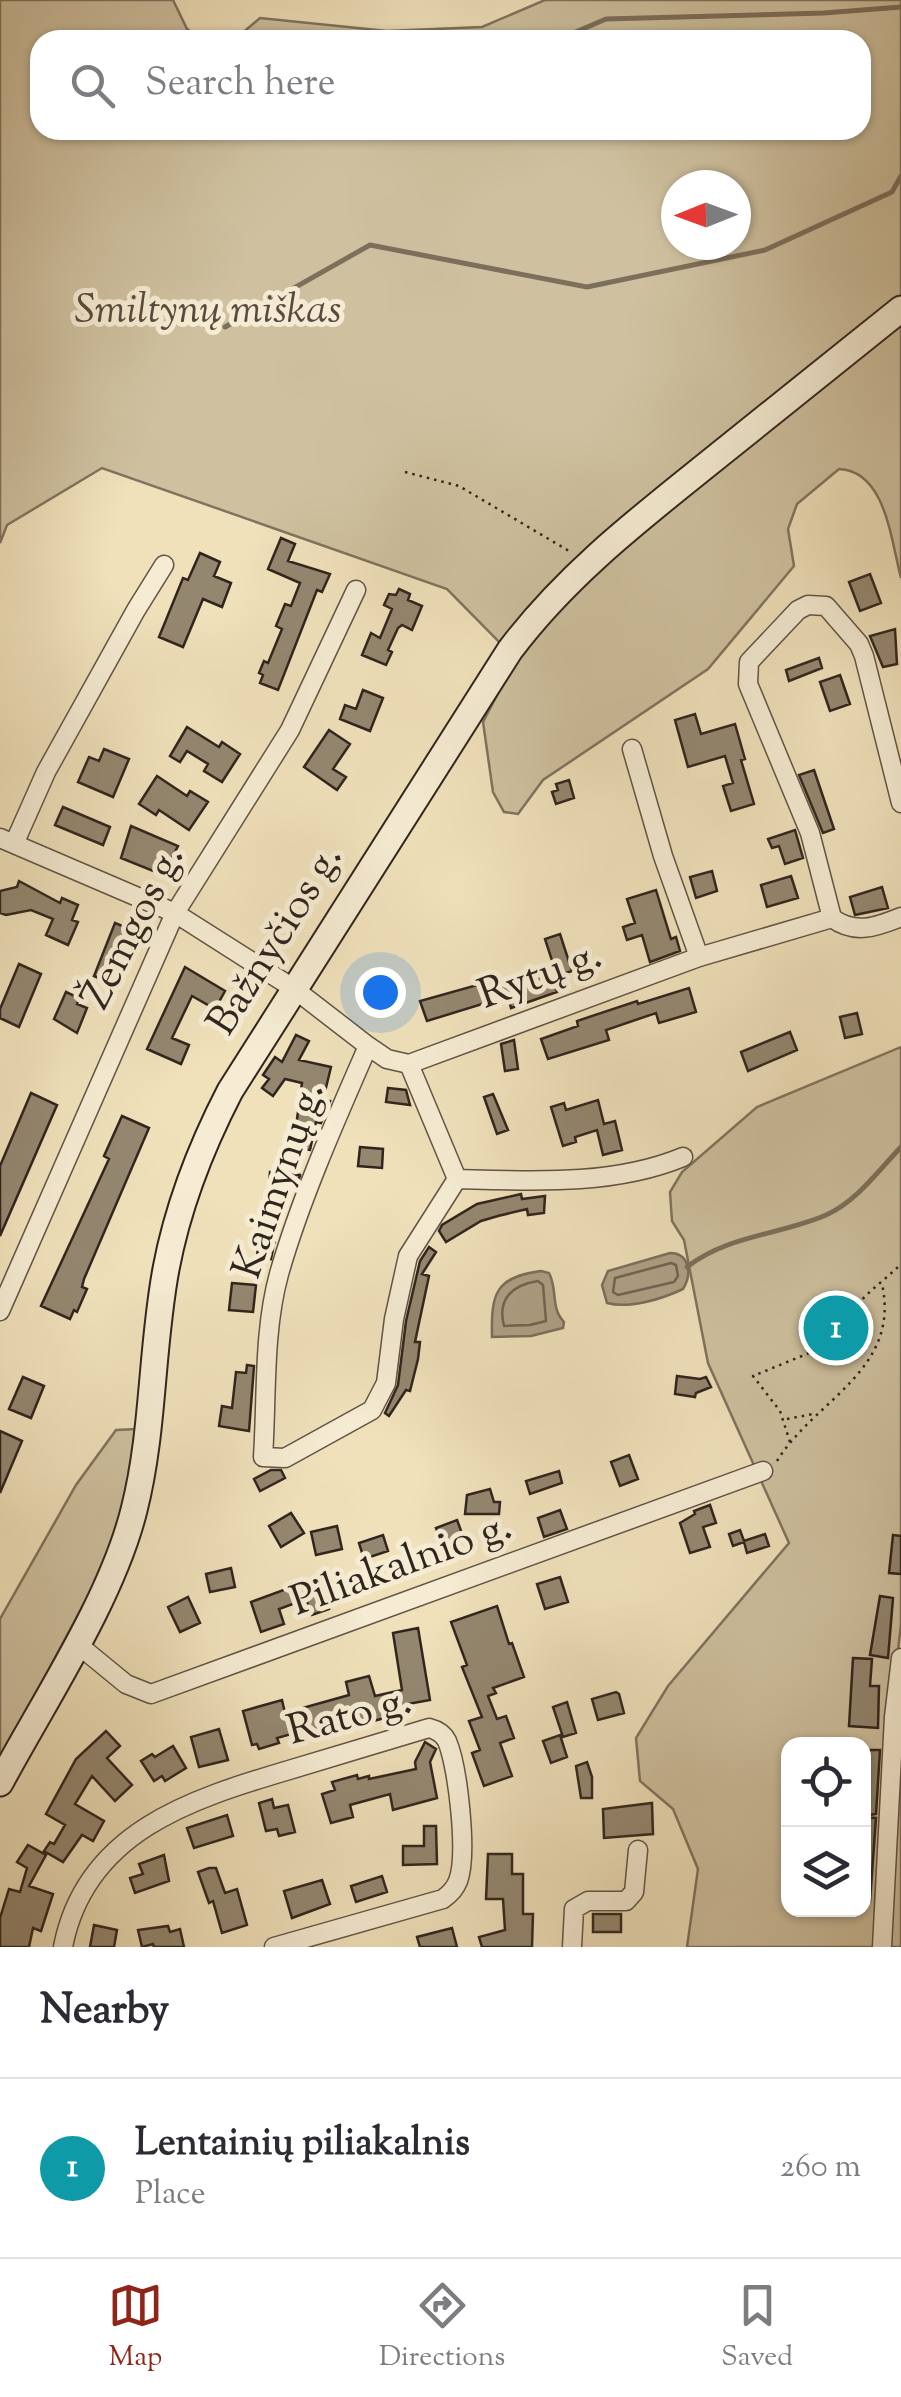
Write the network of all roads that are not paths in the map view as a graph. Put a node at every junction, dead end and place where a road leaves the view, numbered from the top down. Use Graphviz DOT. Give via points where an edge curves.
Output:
graph roads {
  1 [pos="901,309"];
  2 [pos="164,566"];
  3 [pos="356,590"];
  4 [pos="632,749"];
  5 [pos="901,804"];
  6 [pos="7,841"];
  7 [pos="175,912"];
  8 [pos="901,917"];
  9 [pos="832,918"];
  10 [pos="699,956"];
  11 [pos="293,988"];
  12 [pos="368,1046"];
  13 [pos="408,1064"];
  14 [pos="683,1157"];
  15 [pos="457,1178"];
  16 [pos="0,1310"];
  17 [pos="763,1471"];
  18 [pos="76,1643"];
  19 [pos="901,1658"];
  20 [pos="0,1783"];
  21 [pos="638,1850"];
  22 [pos="63,1947"];
  23 [pos="274,1947"];
  24 [pos="572,1947"];
  25 [pos="882,1947"];
  1 -- 11 [label="main road, Bažnyčios g." via="559,589 510,650"];
  2 -- 6 [label="street"];
  3 -- 7 [label="street, Žemgos g." via="290,730"];
  4 -- 10 [label="street"];
  5 -- 9 [label="street" via="859,644 826,606 808,605 746,672 810,833"];
  6 -- 7 [label="street"];
  7 -- 11 [label="street"];
  7 -- 16 [label="street, Žemgos g."];
  8 -- 9 [label="street" via="857,929"];
  9 -- 10 [label="street, Rytų g."];
  10 -- 13 [label="street, Rytų g."];
  11 -- 12 [label="street"];
  11 -- 18 [label="main road, Bažnyčios g." via="230,1091 182,1200 165,1272 139,1491 124,1545"];
  12 -- 13 [label="street"];
  12 -- 15 [label="street, Kaimynų g." via="279,1275 263,1457 285,1458 372,1410 386,1383 408,1256"];
  13 -- 15 [label="street"];
  14 -- 15 [label="street" via="652,1170 563,1180"];
  17 -- 18 [label="street, Piliakalnio g." via="151,1694 126,1684"];
  18 -- 20 [label="main road, Bažnyčios g."];
  19 -- 25 [label="street"];
  21 -- 24 [label="street" via="634,1892 626,1901 588,1901 574,1908"];
  22 -- 23 [label="street, Rato g." via="86,1883 118,1846 153,1823 206,1795 439,1730 460,1800 461,1867 452,1892"];
}
